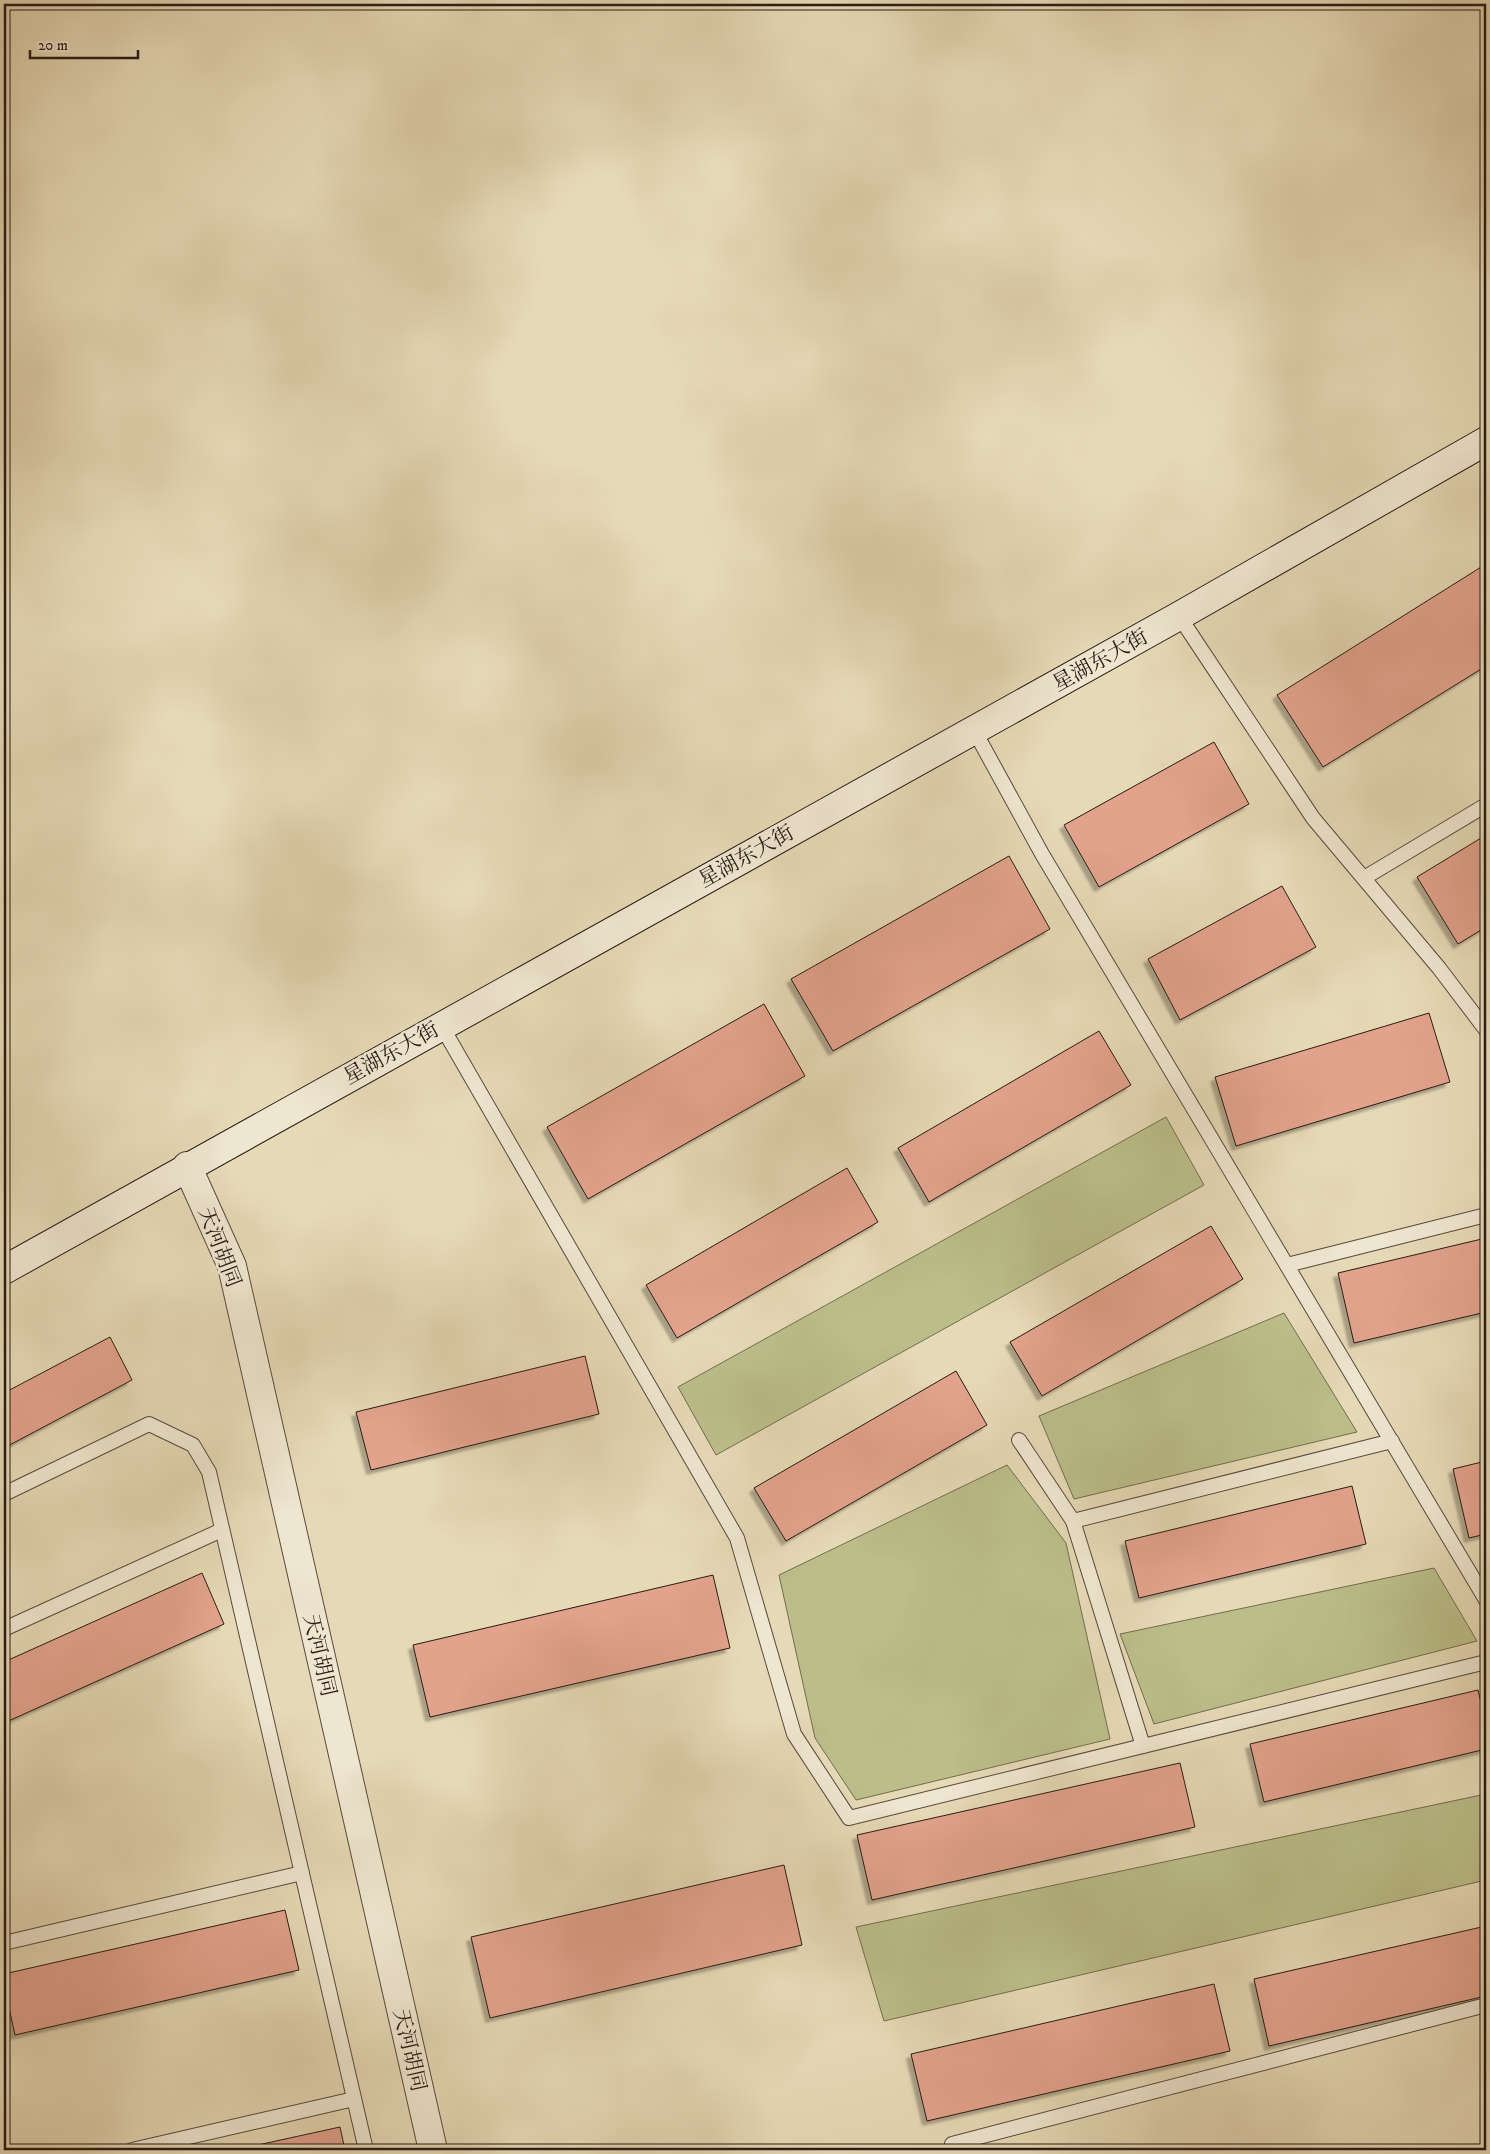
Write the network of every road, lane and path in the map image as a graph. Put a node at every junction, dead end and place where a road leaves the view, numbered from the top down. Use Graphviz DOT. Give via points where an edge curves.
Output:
graph roads {
  1 [pos="1486,441"];
  2 [pos="1179,616"];
  3 [pos="974,730"];
  4 [pos="1486,805"];
  5 [pos="1364,878"];
  6 [pos="442,1025"];
  7 [pos="1486,1030"];
  8 [pos="187,1166"];
  9 [pos="1486,1215"];
  10 [pos="1287,1265"];
  11 [pos="4,1270"];
  12 [pos="1019,1440"];
  13 [pos="1392,1441"];
  14 [pos="4,1494"];
  15 [pos="1073,1522"];
  16 [pos="222,1530"];
  17 [pos="1486,1600"];
  18 [pos="4,1628"];
  19 [pos="1486,1662"];
  20 [pos="1143,1746"];
  21 [pos="302,1873"];
  22 [pos="4,1943"];
  23 [pos="1486,2005"];
  24 [pos="354,2099"];
  25 [pos="952,2144"];
  26 [pos="132,2150"];
  27 [pos="366,2150"];
  28 [pos="433,2150"];
  1 -- 2 [label="street, 星湖东大街"];
  2 -- 3 [label="street, 星湖东大街"];
  2 -- 5 [label="lane" via="1313,818"];
  3 -- 6 [label="street, 星湖东大街"];
  3 -- 10 [label="lane" via="1042,854"];
  4 -- 5 [label="lane"];
  5 -- 7 [label="lane"];
  6 -- 8 [label="street, 星湖东大街"];
  6 -- 20 [label="lane" via="737,1538 794,1734 849,1818"];
  8 -- 11 [label="street, 星湖东大街"];
  8 -- 28 [label="street, 天河胡同" via="232,1266"];
  9 -- 10 [label="lane"];
  10 -- 13 [label="lane"];
  12 -- 15 [label="lane"];
  13 -- 15 [label="lane"];
  13 -- 17 [label="lane"];
  14 -- 16 [label="lane" via="149,1424 193,1445 209,1472"];
  15 -- 20 [label="lane"];
  16 -- 18 [label="lane"];
  16 -- 21 [label="lane"];
  19 -- 20 [label="lane"];
  21 -- 22 [label="lane"];
  21 -- 24 [label="lane"];
  23 -- 25 [label="lane"];
  24 -- 26 [label="lane"];
  24 -- 27 [label="lane"];
}
